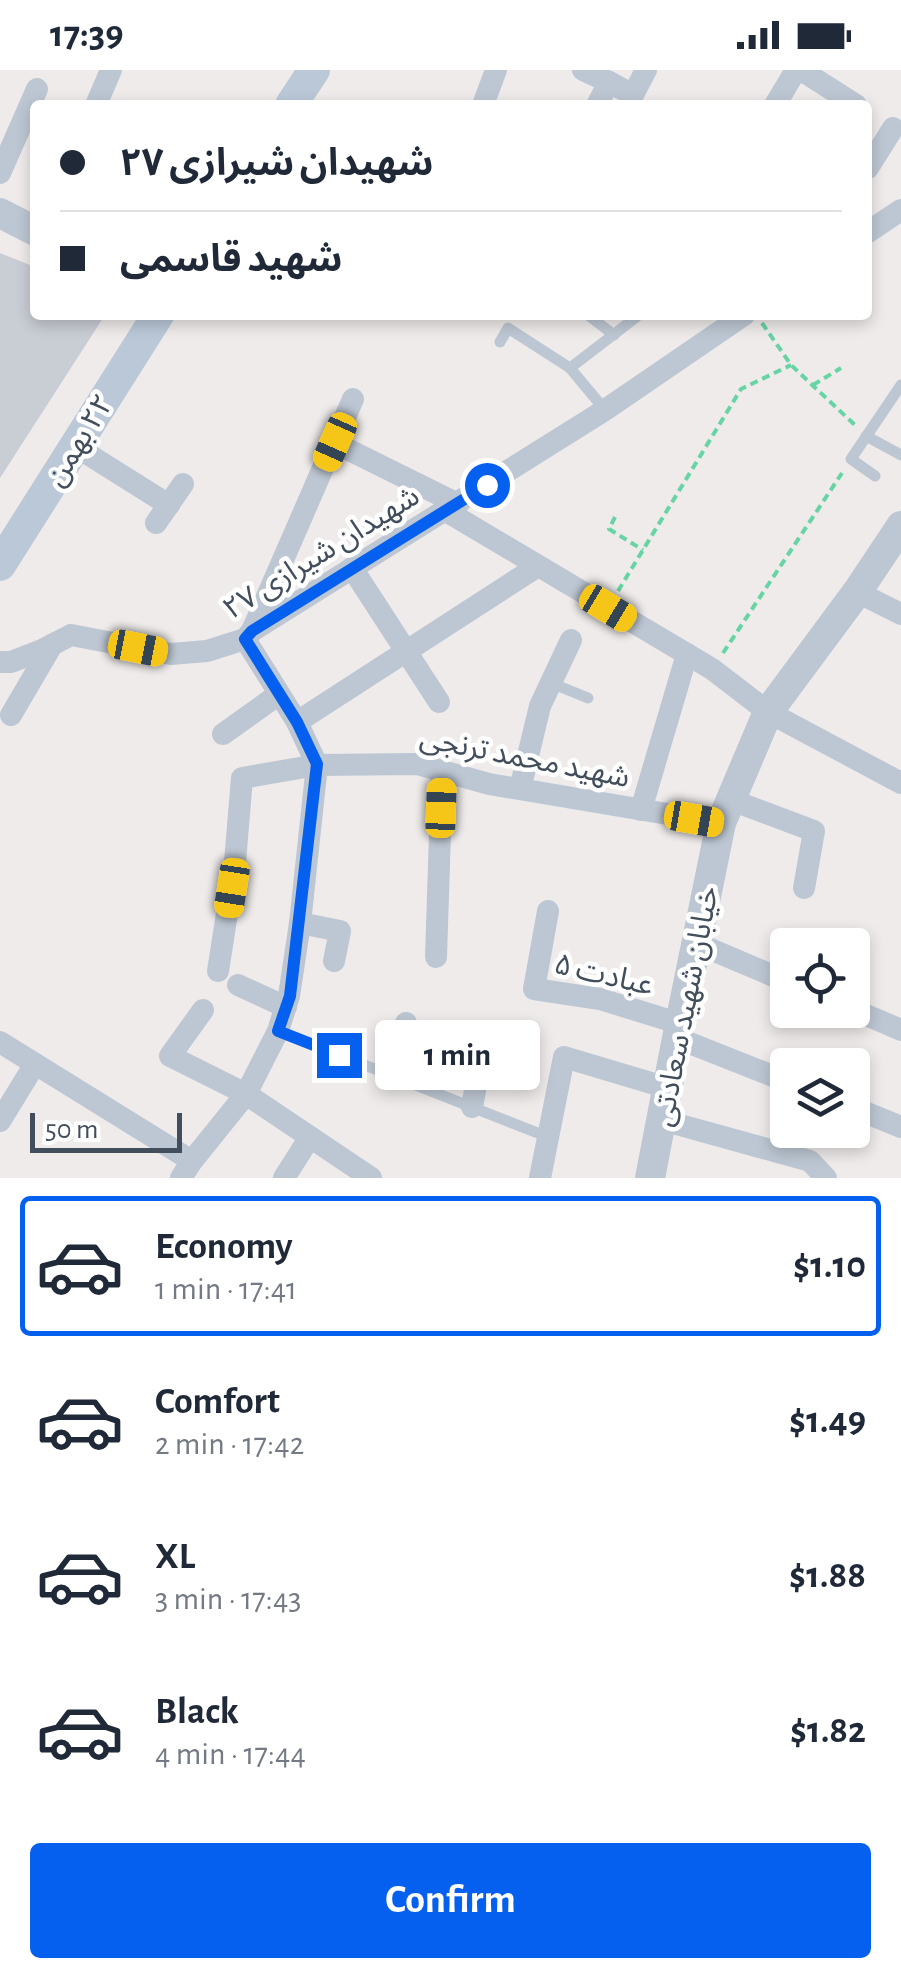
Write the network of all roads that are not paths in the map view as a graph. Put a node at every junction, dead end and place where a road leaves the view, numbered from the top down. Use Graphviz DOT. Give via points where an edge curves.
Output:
graph roads {
  1 [pos="110,70"];
  2 [pos="496,70"];
  3 [pos="583,70"];
  4 [pos="646,70"];
  5 [pos="799,70"];
  6 [pos="311,71"];
  7 [pos="609,82"];
  8 [pos="37,89"];
  9 [pos="32,100"];
  10 [pos="98,100"];
  11 [pos="294,100"];
  12 [pos="485,100"];
  13 [pos="600,100"];
  14 [pos="778,100"];
  15 [pos="848,100"];
  16 [pos="30,105"];
  17 [pos="872,115"];
  18 [pos="897,131"];
  19 [pos="872,163"];
  20 [pos="0,173"];
  21 [pos="901,210"];
  22 [pos="0,213"];
  23 [pos="30,228"];
  24 [pos="872,229"];
  25 [pos="155,320"];
  26 [pos="595,320"];
  27 [pos="632,320"];
  28 [pos="737,320"];
  29 [pos="614,334"];
  30 [pos="500,342"];
  31 [pos="570,368"];
  32 [pos="901,385"];
  33 [pos="353,399"];
  34 [pos="605,410"];
  35 [pos="866,436"];
  36 [pos="335,442"];
  37 [pos="75,446"];
  38 [pos="901,455"];
  39 [pos="875,476"];
  40 [pos="182,484"];
  41 [pos="452,507"];
  42 [pos="901,526"];
  43 [pos="0,565"];
  44 [pos="538,566"];
  45 [pos="352,568"];
  46 [pos="857,592"];
  47 [pos="901,614"];
  48 [pos="248,635"];
  49 [pos="571,640"];
  50 [pos="52,645"];
  51 [pos="407,651"];
  52 [pos="687,654"];
  53 [pos="0,662"];
  54 [pos="551,683"];
  55 [pos="279,694"];
  56 [pos="588,698"];
  57 [pos="439,702"];
  58 [pos="768,712"];
  59 [pos="11,714"];
  60 [pos="297,722"];
  61 [pos="223,734"];
  62 [pos="317,764"];
  63 [pos="442,771"];
  64 [pos="901,783"];
  65 [pos="520,790"];
  66 [pos="641,810"];
  67 [pos="726,812"];
  68 [pos="804,888"];
  69 [pos="548,910"];
  70 [pos="300,923"];
  71 [pos="696,944"];
  72 [pos="436,957"];
  73 [pos="334,960"];
  74 [pos="770,975"];
  75 [pos="286,1007"];
  76 [pos="203,1010"];
  77 [pos="870,1017"];
  78 [pos="406,1023"];
  79 [pos="901,1030"];
  80 [pos="278,1031"];
  81 [pos="679,1031"];
  82 [pos="0,1042"];
  83 [pos="483,1046"];
  84 [pos="35,1064"];
  85 [pos="770,1074"];
  86 [pos="400,1079"];
  87 [pos="668,1088"];
  88 [pos="246,1094"];
  89 [pos="472,1107"];
  90 [pos="870,1115"];
  91 [pos="0,1120"];
  92 [pos="662,1120"];
  93 [pos="901,1127"];
  94 [pos="310,1137"];
  95 [pos="548,1137"];
  96 [pos="187,1170"];
  97 [pos="284,1178"];
  98 [pos="371,1178"];
  99 [pos="540,1178"];
  100 [pos="650,1178"];
  101 [pos="826,1178"];
  1 -- 10 [label="street"];
  2 -- 12 [label="street"];
  3 -- 7 [label="street"];
  4 -- 7 [label="street" via="633,95"];
  5 -- 14 [label="street"];
  5 -- 15 [label="street"];
  6 -- 11 [label="main road"];
  7 -- 13 [label="street"];
  8 -- 9 [label="street"];
  16 -- 20 [label="street"];
  17 -- 18 [label="street"];
  18 -- 19 [label="street"];
  21 -- 24 [label="street"];
  22 -- 23 [label="street"];
  25 -- 37 [label="main road, ٢٢ بهمن"];
  26 -- 29 [label="lane"];
  27 -- 29 [label="lane"];
  28 -- 34 [label="street, شهیدان شیرازی ۲۷"];
  29 -- 31 [label="lane"];
  30 -- 31 [label="lane" via="508,328"];
  31 -- 34 [label="lane"];
  32 -- 35 [label="lane"];
  33 -- 36 [label="street"];
  34 -- 41 [label="street, شهیدان شیرازی ۲۷"];
  35 -- 38 [label="lane"];
  35 -- 39 [label="lane" via="851,460"];
  36 -- 41 [label="street"];
  36 -- 48 [label="street"];
  37 -- 40 [label="street" via="162,514"];
  37 -- 43 [label="main road, ٢٢ بهمن"];
  41 -- 44 [label="street"];
  41 -- 45 [label="street, شهیدان شیرازی ۲۷"];
  42 -- 46 [label="street, خیابان شهید سعادتی"];
  44 -- 51 [label="street"];
  44 -- 52 [label="street"];
  45 -- 48 [label="street, شهیدان شیرازی ۲۷"];
  45 -- 51 [label="street"];
  46 -- 47 [label="street"];
  46 -- 58 [label="street, خیابان شهید سعادتی"];
  48 -- 50 [label="street, شهیدان شیرازی ۲۷" via="206,651 171,654 71,635"];
  48 -- 55 [label="street"];
  49 -- 54 [label="street"];
  50 -- 53 [label="street, شهیدان شیرازی ۲۷"];
  50 -- 59 [label="street"];
  51 -- 57 [label="street"];
  51 -- 60 [label="street"];
  52 -- 58 [label="street"];
  52 -- 66 [label="street"];
  54 -- 56 [label="lane"];
  54 -- 65 [label="street"];
  55 -- 60 [label="street"];
  55 -- 61 [label="street"];
  58 -- 64 [label="street"];
  58 -- 67 [label="street, خیابان شهید سعادتی"];
  60 -- 62 [label="street"];
  62 -- 63 [label="street, شهید محمد ترنجی" via="417,764"];
  62 -- 70 [label="street"];
  62 -- 75 [label="street, شهید محمد ترنجی" via="242,778 228,978"];
  63 -- 65 [label="street, شهید محمد ترنجی"];
  63 -- 72 [label="street"];
  65 -- 66 [label="street, شهید محمد ترنجی"];
  66 -- 67 [label="street, شهید محمد ترنجی"];
  67 -- 68 [label="street, شهید محمد ترنجی" via="814,831"];
  67 -- 71 [label="street, خیابان شهید سعادتی"];
  69 -- 81 [label="street, عبادت ۵" via="534,989 600,998"];
  70 -- 73 [label="street" via="340,930"];
  70 -- 75 [label="street"];
  71 -- 74 [label="street"];
  71 -- 81 [label="street, خیابان شهید سعادتی"];
  75 -- 80 [label="street"];
  76 -- 88 [label="street" via="170,1056"];
  77 -- 79 [label="street"];
  78 -- 86 [label="street"];
  80 -- 86 [label="lane"];
  80 -- 88 [label="street"];
  81 -- 85 [label="street"];
  81 -- 87 [label="street, خیابان شهید سعادتی"];
  82 -- 84 [label="street"];
  83 -- 89 [label="street"];
  84 -- 91 [label="street"];
  84 -- 96 [label="street"];
  86 -- 89 [label="lane"];
  87 -- 92 [label="street, خیابان شهید سعادتی"];
  87 -- 95 [label="street" via="564,1056"];
  88 -- 94 [label="street"];
  88 -- 96 [label="street"];
  89 -- 95 [label="lane"];
  90 -- 93 [label="street"];
  92 -- 100 [label="street, خیابان شهید سعادتی"];
  92 -- 101 [label="street" via="810,1161"];
  94 -- 97 [label="street"];
  94 -- 98 [label="street"];
  95 -- 99 [label="street"];
}
